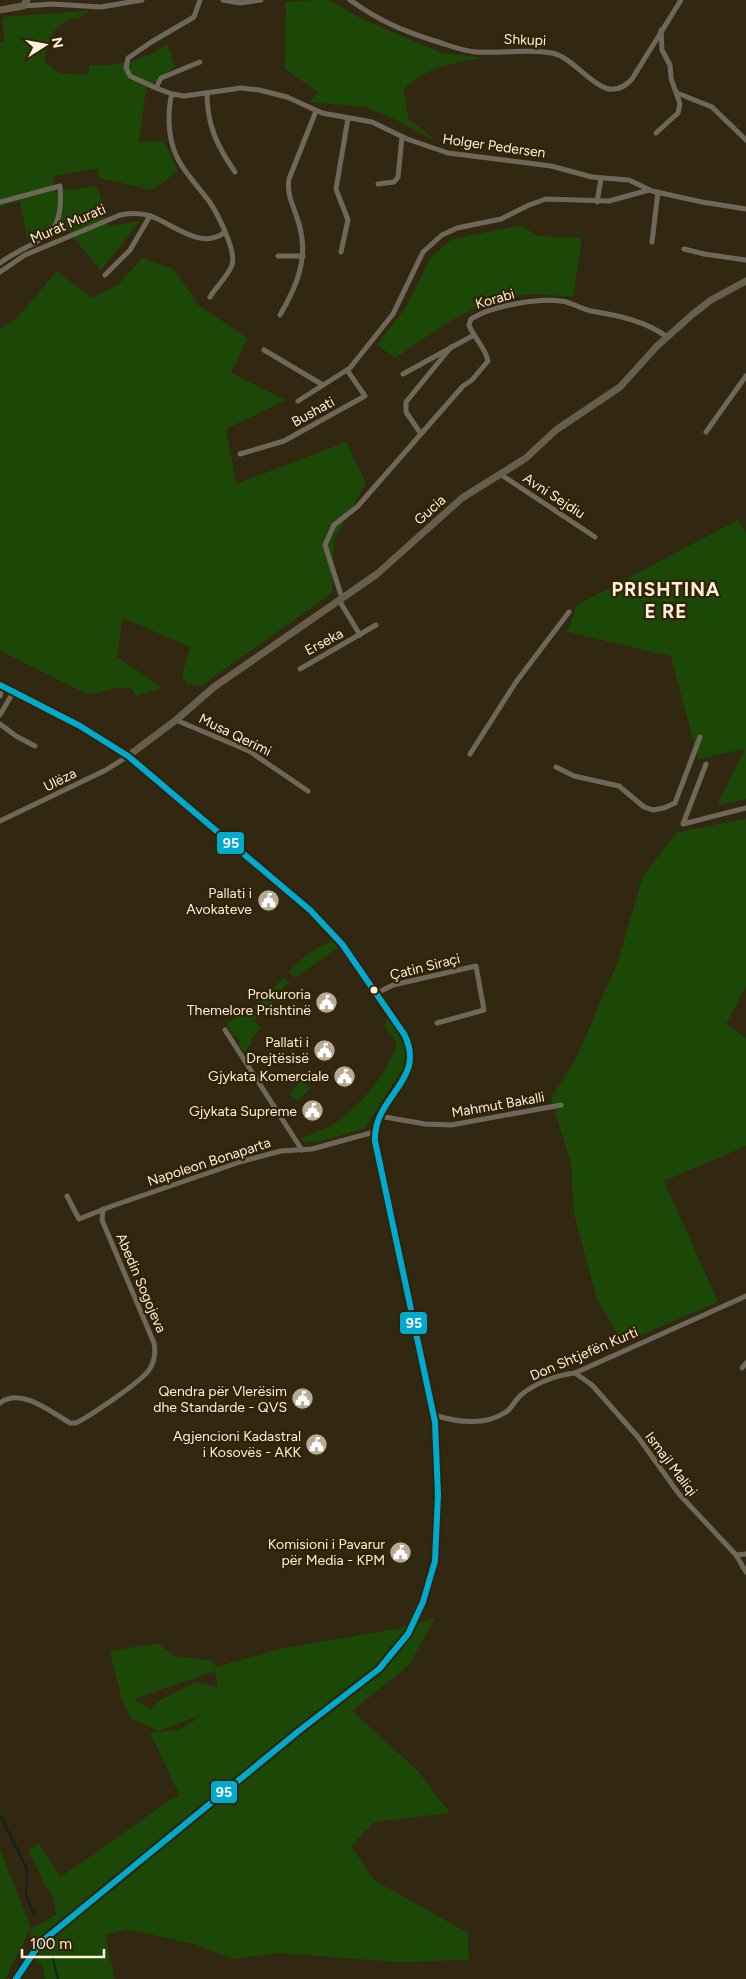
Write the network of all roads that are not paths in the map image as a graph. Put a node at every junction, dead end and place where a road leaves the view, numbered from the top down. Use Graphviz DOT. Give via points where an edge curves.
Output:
graph roads {
  1 [pos="142,0"];
  2 [pos="200,0"];
  3 [pos="223,0"];
  4 [pos="261,0"];
  5 [pos="350,0"];
  6 [pos="681,0"];
  7 [pos="25,3"];
  8 [pos="0,10"];
  9 [pos="661,30"];
  10 [pos="200,62"];
  11 [pos="156,88"];
  12 [pos="207,93"];
  13 [pos="677,93"];
  14 [pos="172,94"];
  15 [pos="316,111"];
  16 [pos="348,118"];
  17 [pos="656,133"];
  18 [pos="402,137"];
  19 [pos="746,140"];
  20 [pos="234,172"];
  21 [pos="600,179"];
  22 [pos="378,184"];
  23 [pos="649,190"];
  24 [pos="658,192"];
  25 [pos="0,202"];
  26 [pos="597,202"];
  27 [pos="746,209"];
  28 [pos="150,216"];
  29 [pos="225,232"];
  30 [pos="652,242"];
  31 [pos="684,249"];
  32 [pos="341,252"];
  33 [pos="278,256"];
  34 [pos="303,256"];
  35 [pos="746,260"];
  36 [pos="0,263"];
  37 [pos="0,272"];
  38 [pos="105,275"];
  39 [pos="746,281"];
  40 [pos="210,297"];
  41 [pos="280,315"];
  42 [pos="474,335"];
  43 [pos="667,337"];
  44 [pos="451,347"];
  45 [pos="264,350"];
  46 [pos="346,370"];
  47 [pos="403,374"];
  48 [pos="746,376"];
  49 [pos="323,385"];
  50 [pos="298,401"];
  51 [pos="706,432"];
  52 [pos="421,434"];
  53 [pos="240,454"];
  54 [pos="500,474"];
  55 [pos="595,537"];
  56 [pos="341,599"];
  57 [pos="569,612"];
  58 [pos="376,625"];
  59 [pos="360,635"];
  60 [pos="300,668"];
  61 [pos="1,686"];
  62 [pos="14,691"];
  63 [pos="0,696"];
  64 [pos="0,715"];
  65 [pos="176,720"];
  66 [pos="0,724"];
  67 [pos="700,736"];
  68 [pos="36,746"];
  69 [pos="470,754"];
  70 [pos="128,756"];
  71 [pos="706,764"];
  72 [pos="556,767"];
  73 [pos="308,791"];
  74 [pos="746,808"];
  75 [pos="0,821"];
  76 [pos="377,993"];
  77 [pos="437,1023"];
  78 [pos="225,1030"];
  79 [pos="561,1105"];
  80 [pos="379,1116"];
  81 [pos="374,1132"];
  82 [pos="302,1150"];
  83 [pos="67,1196"];
  84 [pos="103,1209"];
  85 [pos="746,1296"];
  86 [pos="575,1373"];
  87 [pos="0,1403"];
  88 [pos="434,1415"];
  89 [pos="746,1554"];
  90 [pos="736,1555"];
  91 [pos="746,1572"];
  92 [pos="16,1979"];
  1 -- 7 [label="street" via="101,7"];
  2 -- 11 [label="street, Holger Pedersen" via="194,17 128,58 126,68 130,76"];
  3 -- 4 [label="street" via="240,3"];
  5 -- 9 [label="street, Shkupi" via="386,24 453,47 476,52 543,52 561,56 574,63 596,84 610,89 622,88 632,79"];
  6 -- 9 [label="street, Shkupi"];
  7 -- 8 [label="street"];
  9 -- 13 [label="street" via="662,50 670,65"];
  10 -- 11 [label="street" via="161,78"];
  11 -- 14 [label="street, Holger Pedersen"];
  12 -- 14 [label="street, Holger Pedersen"];
  12 -- 15 [label="street, Holger Pedersen" via="241,88 259,90 287,97"];
  12 -- 20 [label="street" via="211,131"];
  13 -- 17 [label="street" via="678,113"];
  13 -- 19 [label="street" via="712,107"];
  14 -- 29 [label="street" via="169,123 174,152"];
  15 -- 16 [label="street, Holger Pedersen"];
  15 -- 34 [label="street" via="288,184 300,224"];
  16 -- 18 [label="street, Holger Pedersen" via="372,122"];
  16 -- 32 [label="street" via="336,189 348,220"];
  18 -- 21 [label="street, Holger Pedersen" via="459,155 551,166"];
  18 -- 22 [label="street" via="398,179"];
  21 -- 23 [label="street, Holger Pedersen" via="630,180"];
  21 -- 26 [label="street"];
  23 -- 24 [label="street, Holger Pedersen"];
  23 -- 26 [label="street"];
  24 -- 27 [label="street, Holger Pedersen"];
  24 -- 30 [label="street"];
  25 -- 36 [label="street" via="60,186 56,226 46,236"];
  26 -- 46 [label="street" via="546,200 501,219 457,228 442,235 424,252 393,314"];
  28 -- 29 [label="street, Murat Murati" via="201,239 213,239"];
  28 -- 37 [label="street, Murat Murati" via="129,213 112,217 25,255"];
  28 -- 38 [label="street" via="130,250"];
  29 -- 40 [label="street" via="230,243 232,265"];
  31 -- 35 [label="street"];
  33 -- 34 [label="street"];
  34 -- 41 [label="street" via="298,278"];
  39 -- 43 [label="street, Gucia" via="711,300"];
  42 -- 43 [label="street, Korabi" via="469,324 474,317 515,304 554,300 616,315"];
  42 -- 44 [label="street"];
  42 -- 52 [label="street" via="486,350 488,361"];
  43 -- 54 [label="street, Gucia" via="620,387 561,426 526,458"];
  44 -- 47 [label="street"];
  44 -- 52 [label="street" via="406,402 406,412"];
  45 -- 49 [label="street"];
  46 -- 49 [label="street"];
  46 -- 53 [label="street, Bushati" via="365,396 284,441"];
  48 -- 51 [label="street"];
  49 -- 50 [label="street"];
  52 -- 56 [label="street, Erseka" via="357,507 334,525 326,539 326,551"];
  54 -- 55 [label="street, Avni Sejdiu"];
  54 -- 56 [label="street, Gucia" via="456,503 377,574"];
  56 -- 59 [label="street, Erseka"];
  56 -- 65 [label="street, Gucia" via="214,687"];
  57 -- 69 [label="street" via="516,682"];
  58 -- 59 [label="street, Erseka"];
  59 -- 60 [label="street, Erseka"];
  61 -- 62 [label="street"];
  61 -- 63 [label="street"];
  62 -- 64 [label="street"];
  62 -- 70 [label="street" via="85,728"];
  65 -- 70 [label="street, Gucia"];
  65 -- 73 [label="street, Musa Qerimi" via="249,751"];
  66 -- 68 [label="street"];
  67 -- 72 [label="street" via="675,803 664,808 644,807 618,786 574,776"];
  70 -- 75 [label="street, Ulëza" via="106,770"];
  70 -- 76 [label="street" via="315,915 342,944"];
  71 -- 74 [label="street" via="683,824"];
  76 -- 77 [label="street, Çatin Siraçi" via="393,985 476,966 484,1010"];
  76 -- 80 [label="street" via="404,1034 412,1055 407,1073"];
  78 -- 82 [label="street"];
  79 -- 80 [label="street, Mahmut Bakalli" via="451,1125"];
  80 -- 81 [label="street"];
  81 -- 82 [label="street, Napoleon Bonaparta"];
  81 -- 88 [label="street"];
  82 -- 84 [label="street, Napoleon Bonaparta" via="281,1151 234,1164"];
  83 -- 84 [label="street, Napoleon Bonaparta" via="79,1219"];
  84 -- 87 [label="street, Abedin Sogojeva" via="102,1220 154,1343 152,1366 142,1378 76,1423 19,1397"];
  85 -- 86 [label="street, Don Shtjefën Kurti"];
  86 -- 88 [label="street, Don Shtjefën Kurti" via="532,1388 505,1413 491,1418 461,1422"];
  86 -- 90 [label="street, Ismajl Maliqi" via="592,1385 648,1449 690,1508"];
  88 -- 92 [label="street" via="438,1495 435,1561 426,1596 408,1634 379,1670 300,1730 40,1943"];
  89 -- 90 [label="street"];
  90 -- 91 [label="street, Ismajl Maliqi"];
}
